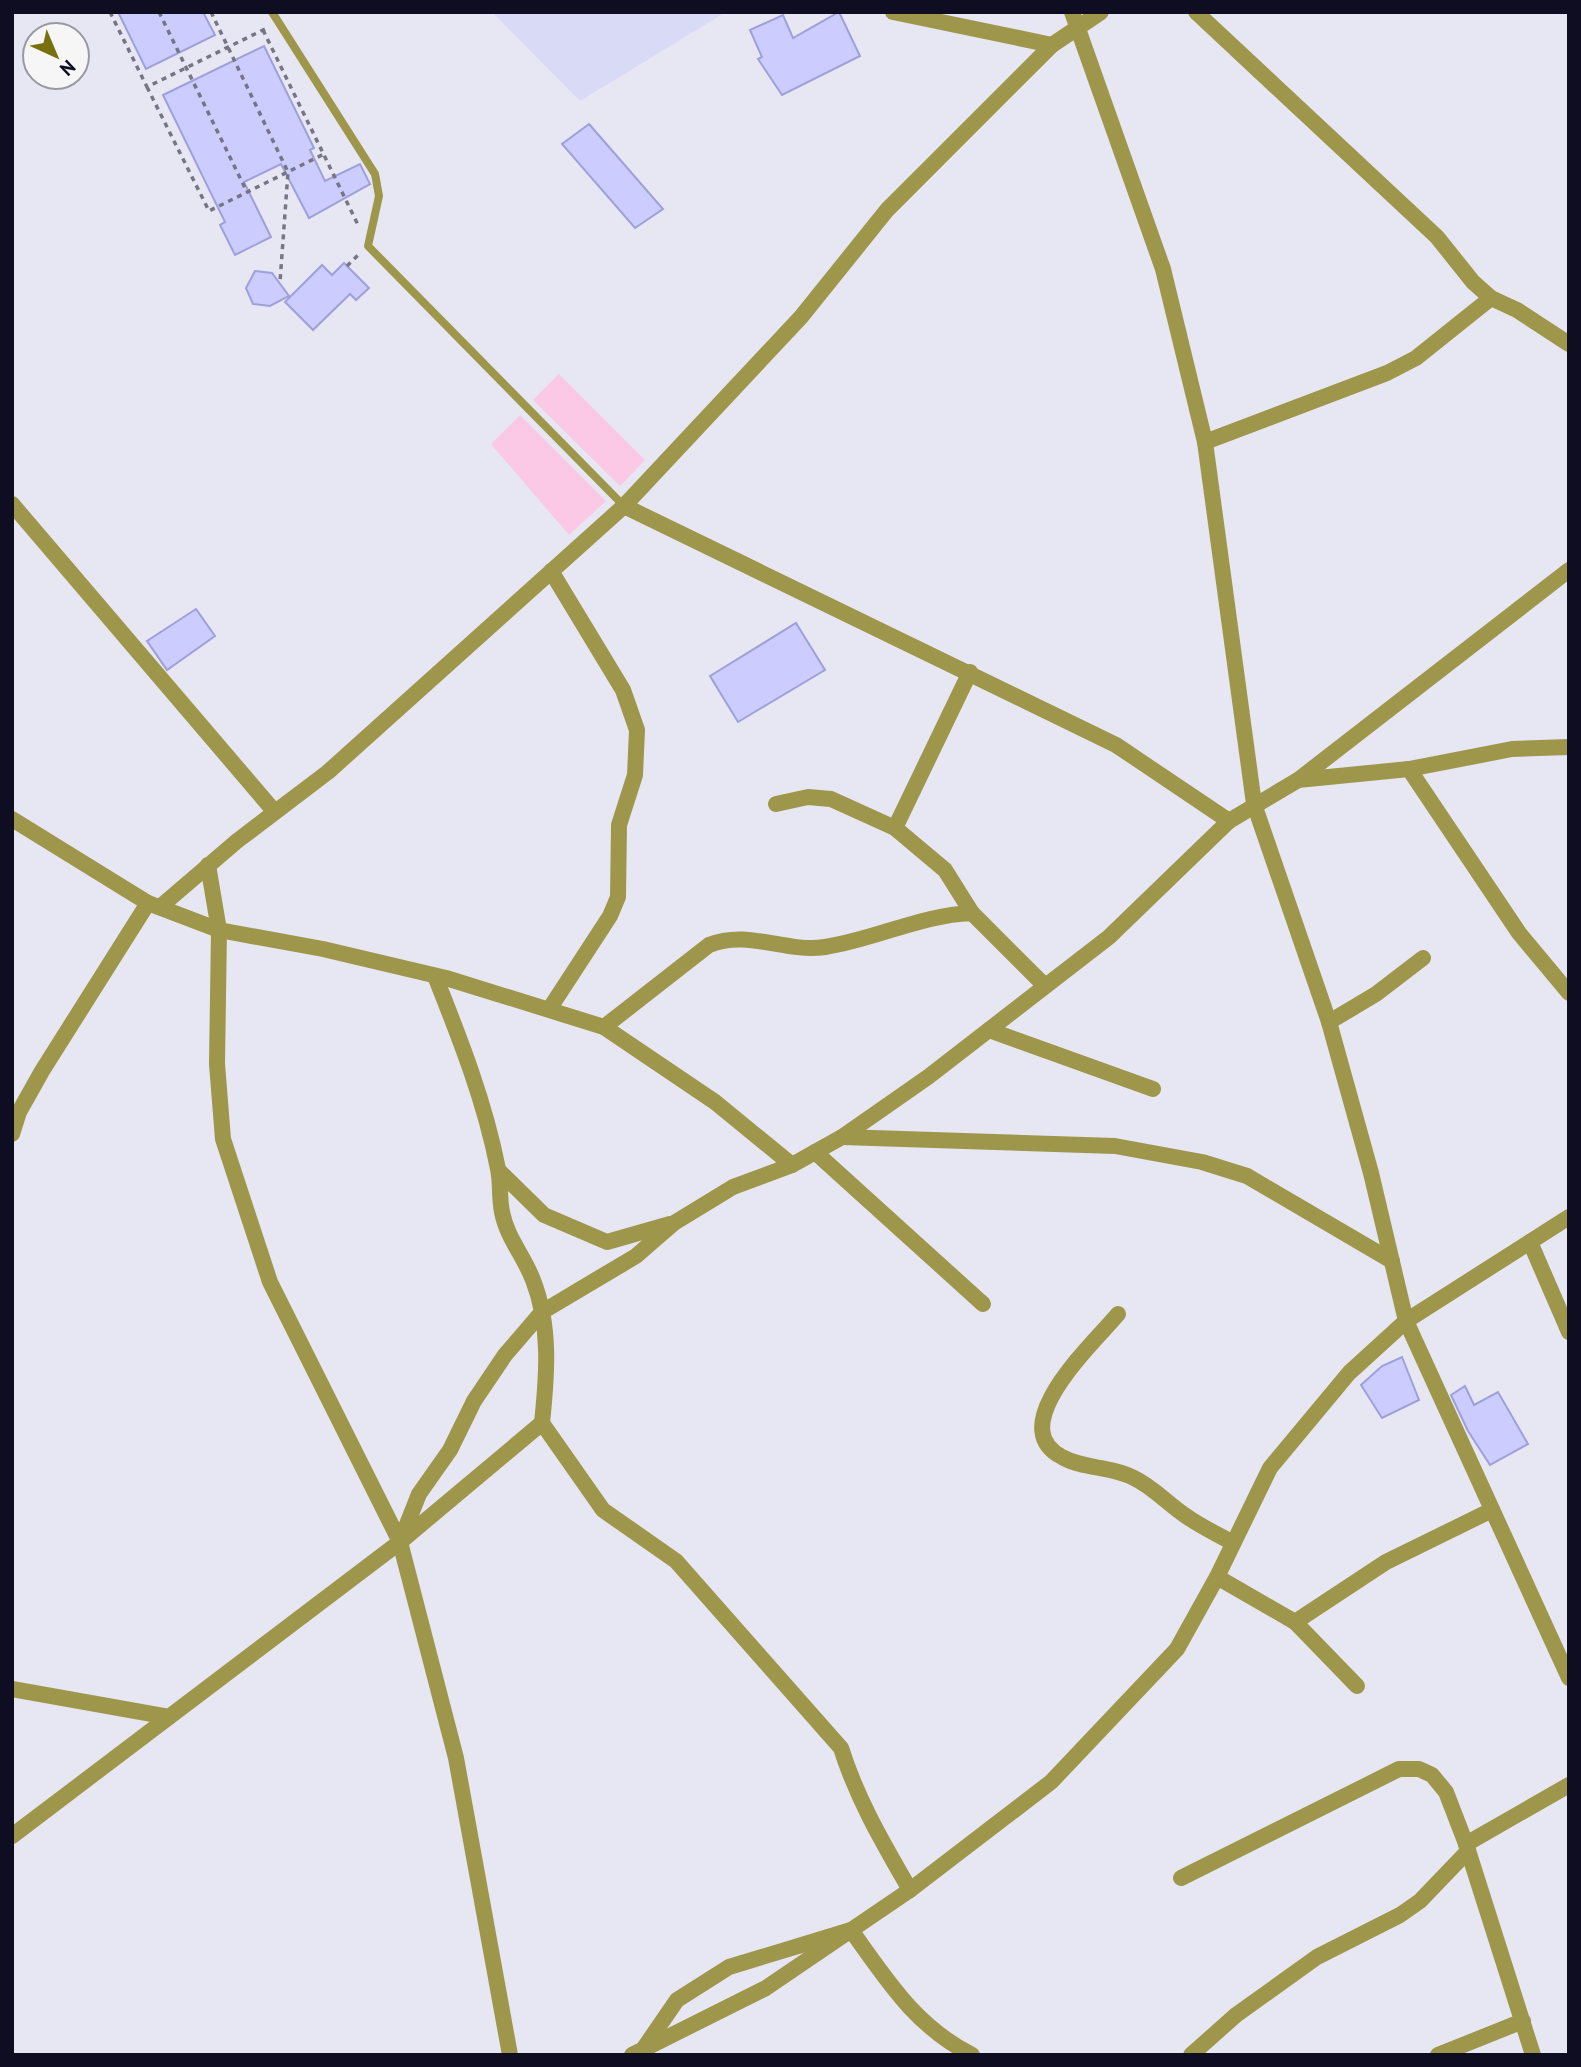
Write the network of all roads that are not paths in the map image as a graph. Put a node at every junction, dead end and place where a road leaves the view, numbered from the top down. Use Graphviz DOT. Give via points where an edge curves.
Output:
graph roads {
  1 [pos="272,12"];
  2 [pos="893,12"];
  3 [pos="1072,12"];
  4 [pos="1101,12"];
  5 [pos="1196,12"];
  6 [pos="1078,29"];
  7 [pos="1052,45"];
  8 [pos="1491,298"];
  9 [pos="1569,344"];
  10 [pos="1205,442"];
  11 [pos="12,505"];
  12 [pos="624,506"];
  13 [pos="1569,570"];
  14 [pos="551,572"];
  15 [pos="970,672"];
  16 [pos="1569,747"];
  17 [pos="1409,769"];
  18 [pos="1298,780"];
  19 [pos="776,804"];
  20 [pos="1254,804"];
  21 [pos="274,811"];
  22 [pos="12,819"];
  23 [pos="1229,821"];
  24 [pos="895,828"];
  25 [pos="208,865"];
  26 [pos="154,905"];
  27 [pos="972,913"];
  28 [pos="219,930"];
  29 [pos="1423,958"];
  30 [pos="435,976"];
  31 [pos="1045,986"];
  32 [pos="1569,993"];
  33 [pos="550,1008"];
  34 [pos="1329,1022"];
  35 [pos="604,1027"];
  36 [pos="989,1030"];
  37 [pos="1153,1089"];
  38 [pos="12,1134"];
  39 [pos="842,1137"];
  40 [pos="815,1152"];
  41 [pos="792,1165"];
  42 [pos="499,1171"];
  43 [pos="1569,1217"];
  44 [pos="674,1223"];
  45 [pos="1531,1242"];
  46 [pos="1392,1261"];
  47 [pos="983,1304"];
  48 [pos="542,1312"];
  49 [pos="1118,1314"];
  50 [pos="1406,1321"];
  51 [pos="1569,1332"];
  52 [pos="542,1423"];
  53 [pos="1492,1510"];
  54 [pos="400,1542"];
  55 [pos="1233,1543"];
  56 [pos="1217,1577"];
  57 [pos="1295,1622"];
  58 [pos="1569,1678"];
  59 [pos="1357,1686"];
  60 [pos="12,1689"];
  61 [pos="169,1717"];
  62 [pos="1569,1785"];
  63 [pos="12,1836"];
  64 [pos="1467,1847"];
  65 [pos="1181,1878"];
  66 [pos="909,1890"];
  67 [pos="851,1930"];
  68 [pos="1522,2021"];
  69 [pos="638,2054"];
  70 [pos="510,2055"];
  71 [pos="972,2055"];
  72 [pos="1191,2055"];
  73 [pos="1438,2055"];
  74 [pos="1533,2055"];
  1 -- 12 [label="lane" via="375,174 379,197 368,246"];
  2 -- 7 [label="street"];
  3 -- 6 [label="street"];
  4 -- 6 [label="street"];
  5 -- 8 [label="street" via="1356,158"];
  6 -- 7 [label="street"];
  6 -- 10 [label="street" via="1163,269"];
  7 -- 12 [label="street" via="887,210 801,317"];
  8 -- 9 [label="street"];
  8 -- 10 [label="street" via="1416,358 1387,373"];
  10 -- 20 [label="street"];
  11 -- 21 [label="street"];
  12 -- 14 [label="street"];
  12 -- 15 [label="street"];
  13 -- 18 [label="street"];
  14 -- 21 [label="street" via="328,772"];
  14 -- 33 [label="street" via="623,691 637,730 635,775 619,825 618,897"];
  15 -- 23 [label="street" via="1116,745"];
  15 -- 24 [label="street"];
  16 -- 17 [label="street" via="1512,749"];
  17 -- 18 [label="street"];
  17 -- 32 [label="street" via="1518,933"];
  18 -- 20 [label="street"];
  19 -- 24 [label="street" via="808,797 831,799"];
  20 -- 23 [label="street"];
  20 -- 34 [label="street"];
  21 -- 25 [label="street"];
  22 -- 26 [label="street"];
  23 -- 31 [label="street" via="1109,937"];
  24 -- 27 [label="street" via="945,870"];
  25 -- 26 [label="street"];
  25 -- 28 [label="street"];
  26 -- 28 [label="street"];
  26 -- 38 [label="street" via="42,1071"];
  27 -- 31 [label="street"];
  27 -- 35 [label="street" via="946,914 824,947 727,938 709,945"];
  28 -- 30 [label="street"];
  28 -- 54 [label="street" via="217,1064 223,1139 270,1282"];
  29 -- 34 [label="street"];
  30 -- 33 [label="street"];
  30 -- 42 [label="street" via="474,1074"];
  31 -- 36 [label="street"];
  33 -- 35 [label="street"];
  34 -- 46 [label="street"];
  35 -- 41 [label="street" via="715,1102"];
  36 -- 37 [label="street"];
  36 -- 39 [label="street"];
  39 -- 40 [label="street"];
  39 -- 46 [label="street" via="1115,1146 1202,1162 1247,1176"];
  40 -- 41 [label="street"];
  40 -- 47 [label="street"];
  41 -- 44 [label="street" via="733,1187"];
  42 -- 44 [label="street" via="544,1215 607,1242"];
  42 -- 48 [label="street" via="502,1212 512,1244 533,1278"];
  43 -- 45 [label="street"];
  44 -- 48 [label="street" via="636,1256"];
  45 -- 50 [label="street"];
  45 -- 51 [label="street"];
  46 -- 50 [label="street"];
  48 -- 52 [label="street" via="548,1366"];
  48 -- 54 [label="street" via="474,1401 450,1450 419,1494"];
  49 -- 55 [label="street" via="1049,1396 1042,1415 1043,1436 1062,1458 1133,1477 1186,1517"];
  50 -- 53 [label="street"];
  50 -- 55 [label="street" via="1349,1373 1270,1468"];
  52 -- 54 [label="street"];
  52 -- 66 [label="street" via="603,1510 676,1561 841,1748 864,1807"];
  53 -- 57 [label="street" via="1386,1562"];
  53 -- 58 [label="street"];
  54 -- 61 [label="street"];
  54 -- 70 [label="street" via="456,1758"];
  55 -- 56 [label="street"];
  56 -- 57 [label="street"];
  56 -- 66 [label="street" via="1177,1649 1117,1716 1051,1782"];
  57 -- 59 [label="street"];
  60 -- 61 [label="street"];
  61 -- 63 [label="street"];
  62 -- 64 [label="street"];
  64 -- 65 [label="street" via="1446,1792 1433,1775 1399,1769"];
  64 -- 68 [label="street"];
  64 -- 72 [label="street" via="1420,1901 1317,1957 1236,2015"];
  66 -- 67 [label="street"];
  67 -- 69 [label="street" via="766,1987"];
  67 -- 69 [label="street" via="729,1966 677,2000"];
  67 -- 71 [label="street" via="905,2005 948,2043"];
  68 -- 73 [label="street"];
  68 -- 74 [label="street"];
}
